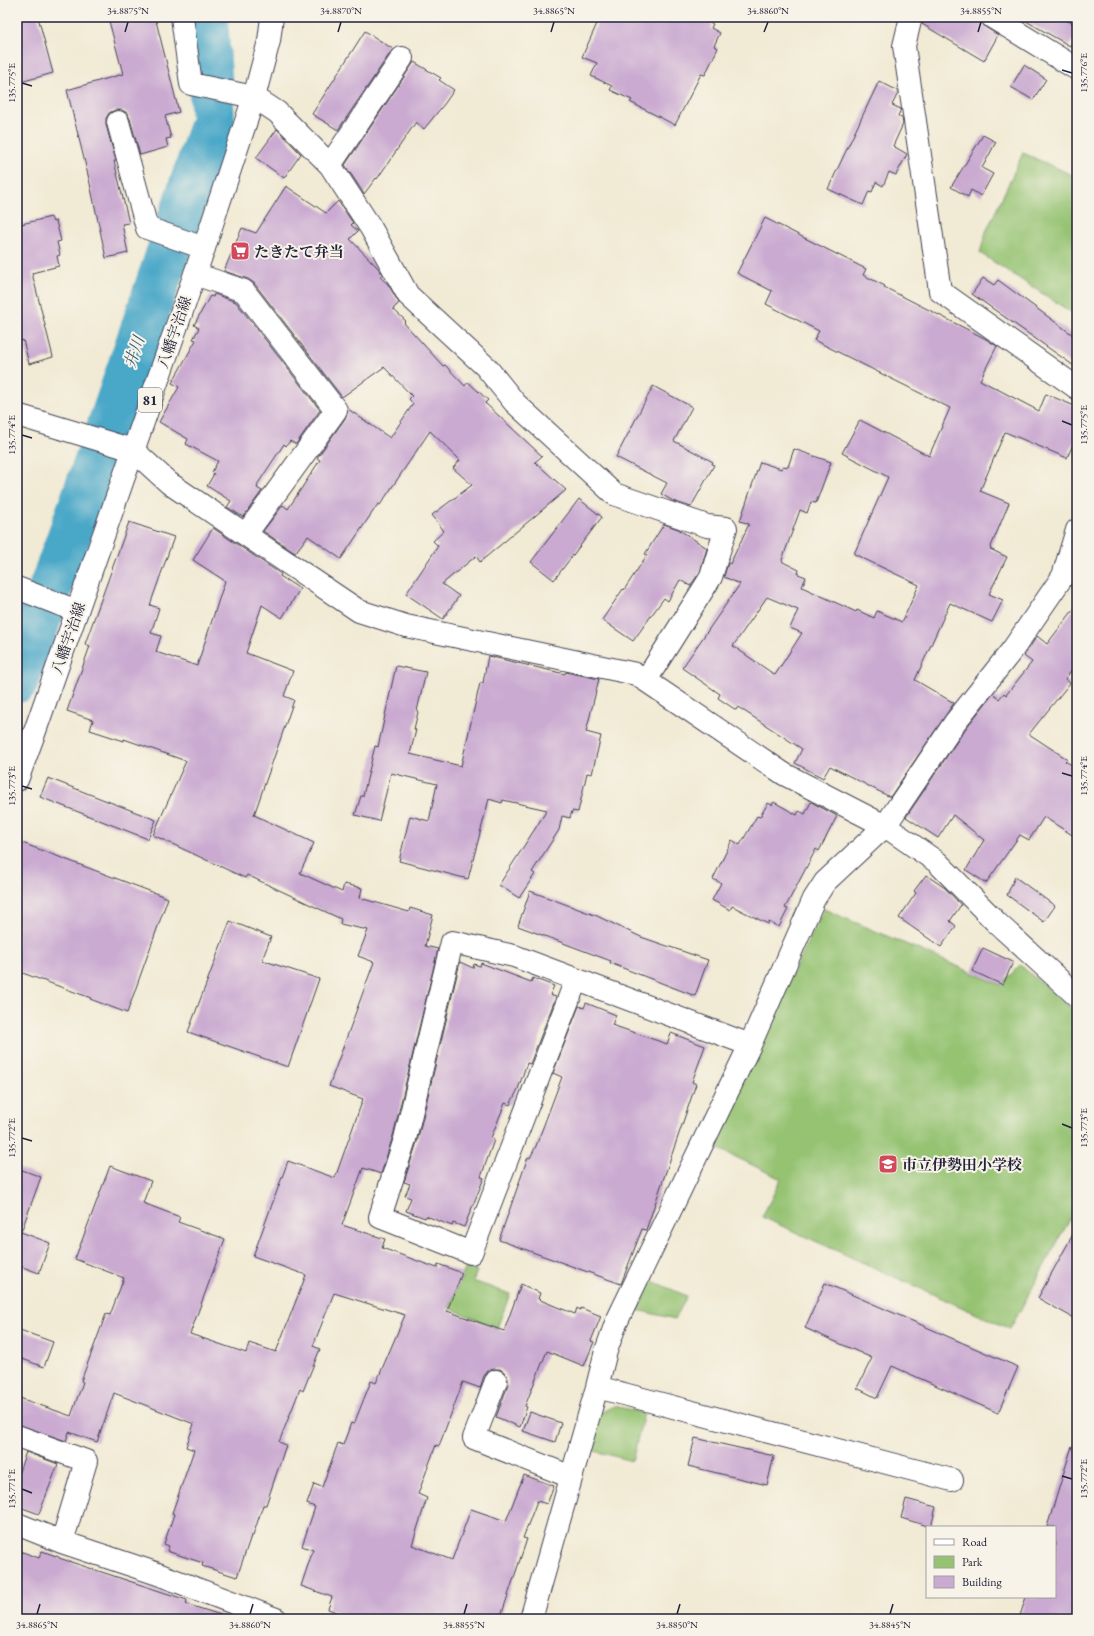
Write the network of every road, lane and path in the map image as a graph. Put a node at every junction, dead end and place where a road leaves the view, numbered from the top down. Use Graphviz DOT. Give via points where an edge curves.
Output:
graph roads {
  1 [pos="182,17"];
  2 [pos="272,17"];
  3 [pos="911,17"];
  4 [pos="992,17"];
  5 [pos="402,58"];
  6 [pos="1077,69"];
  7 [pos="244,95"];
  8 [pos="118,122"];
  9 [pos="330,165"];
  10 [pos="196,245"];
  11 [pos="195,274"];
  12 [pos="1077,388"];
  13 [pos="17,415"];
  14 [pos="132,450"];
  15 [pos="1077,530"];
  16 [pos="246,534"];
  17 [pos="1070,580"];
  18 [pos="21,593"];
  19 [pos="68,608"];
  20 [pos="646,680"];
  21 [pos="22,751"];
  22 [pos="17,780"];
  23 [pos="885,826"];
  24 [pos="576,980"];
  25 [pos="1077,996"];
  26 [pos="750,1045"];
  27 [pos="496,1381"];
  28 [pos="597,1387"];
  29 [pos="17,1436"];
  30 [pos="571,1477"];
  31 [pos="952,1480"];
  32 [pos="17,1524"];
  33 [pos="62,1542"];
  34 [pos="276,1619"];
  35 [pos="531,1619"];
  1 -- 7 [label="street" via="191,84"];
  2 -- 7 [label="street, 八幡宇治線 / 81" via="269,41"];
  3 -- 12 [label="street" via="904,46 940,291"];
  4 -- 6 [label="street"];
  5 -- 9 [label="street"];
  7 -- 9 [label="street" via="278,112"];
  7 -- 10 [label="street, 八幡宇治線 / 81"];
  8 -- 10 [label="street" via="147,228"];
  9 -- 20 [label="street" via="408,295 486,367 515,403 580,464 614,494 707,526 726,528 711,577"];
  10 -- 11 [label="street, 八幡宇治線 / 81"];
  11 -- 14 [label="street, 八幡宇治線 / 81"];
  11 -- 16 [label="street" via="244,291 336,410"];
  13 -- 14 [label="street"];
  14 -- 16 [label="street" via="169,482"];
  14 -- 19 [label="street, 八幡宇治線 / 81"];
  15 -- 17 [label="street"];
  16 -- 20 [label="street" via="359,611 406,626 636,674"];
  17 -- 23 [label="street" via="956,721"];
  18 -- 19 [label="street"];
  19 -- 21 [label="street, 八幡宇治線 / 81"];
  20 -- 23 [label="street" via="784,774"];
  21 -- 22 [label="street, 八幡宇治線 / 81"];
  23 -- 25 [label="street" via="937,862 997,923"];
  23 -- 26 [label="street" via="825,882 814,899"];
  24 -- 24 [label="street" via="471,1254 380,1217 405,1138 452,942 514,956"];
  24 -- 26 [label="street"];
  26 -- 28 [label="street" via="616,1323"];
  27 -- 30 [label="street" via="474,1438"];
  28 -- 30 [label="street"];
  28 -- 31 [label="street"];
  29 -- 33 [label="street" via="86,1461"];
  30 -- 35 [label="street"];
  32 -- 33 [label="street"];
  33 -- 34 [label="street" via="155,1573"];
}
